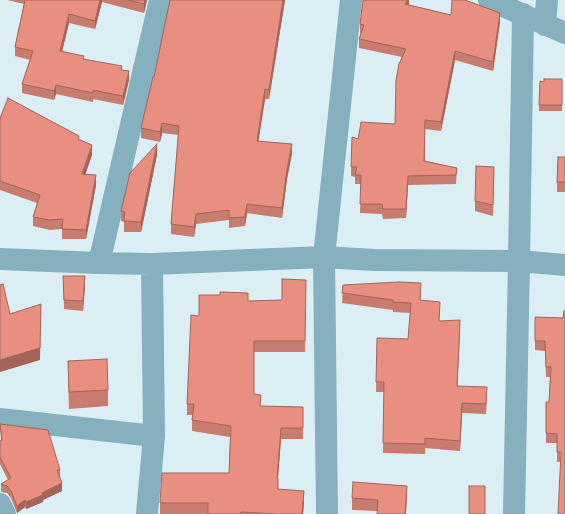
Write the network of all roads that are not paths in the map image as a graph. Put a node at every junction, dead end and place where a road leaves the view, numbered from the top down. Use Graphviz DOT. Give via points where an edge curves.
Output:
graph roads {
  1 [pos="160,0"];
  2 [pos="350,0"];
  3 [pos="489,0"];
  4 [pos="547,0"];
  5 [pos="522,14"];
  6 [pos="545,25"];
  7 [pos="565,33"];
  8 [pos="324,257"];
  9 [pos="0,259"];
  10 [pos="520,261"];
  11 [pos="99,263"];
  12 [pos="152,264"];
  13 [pos="565,265"];
  14 [pos="0,418"];
  15 [pos="154,436"];
  16 [pos="0,504"];
  17 [pos="5,514"];
  18 [pos="147,514"];
  19 [pos="327,514"];
  20 [pos="514,514"];
  1 -- 11 [label="street"];
  2 -- 8 [label="street"];
  3 -- 5 [label="street"];
  4 -- 6 [label="street"];
  5 -- 6 [label="street"];
  5 -- 10 [label="street"];
  6 -- 7 [label="street"];
  8 -- 10 [label="street"];
  8 -- 12 [label="street"];
  8 -- 19 [label="street"];
  9 -- 11 [label="street"];
  10 -- 13 [label="street"];
  10 -- 20 [label="street"];
  11 -- 12 [label="street"];
  12 -- 15 [label="street"];
  14 -- 15 [label="street"];
  15 -- 18 [label="street"];
  16 -- 17 [label="street"];
}
